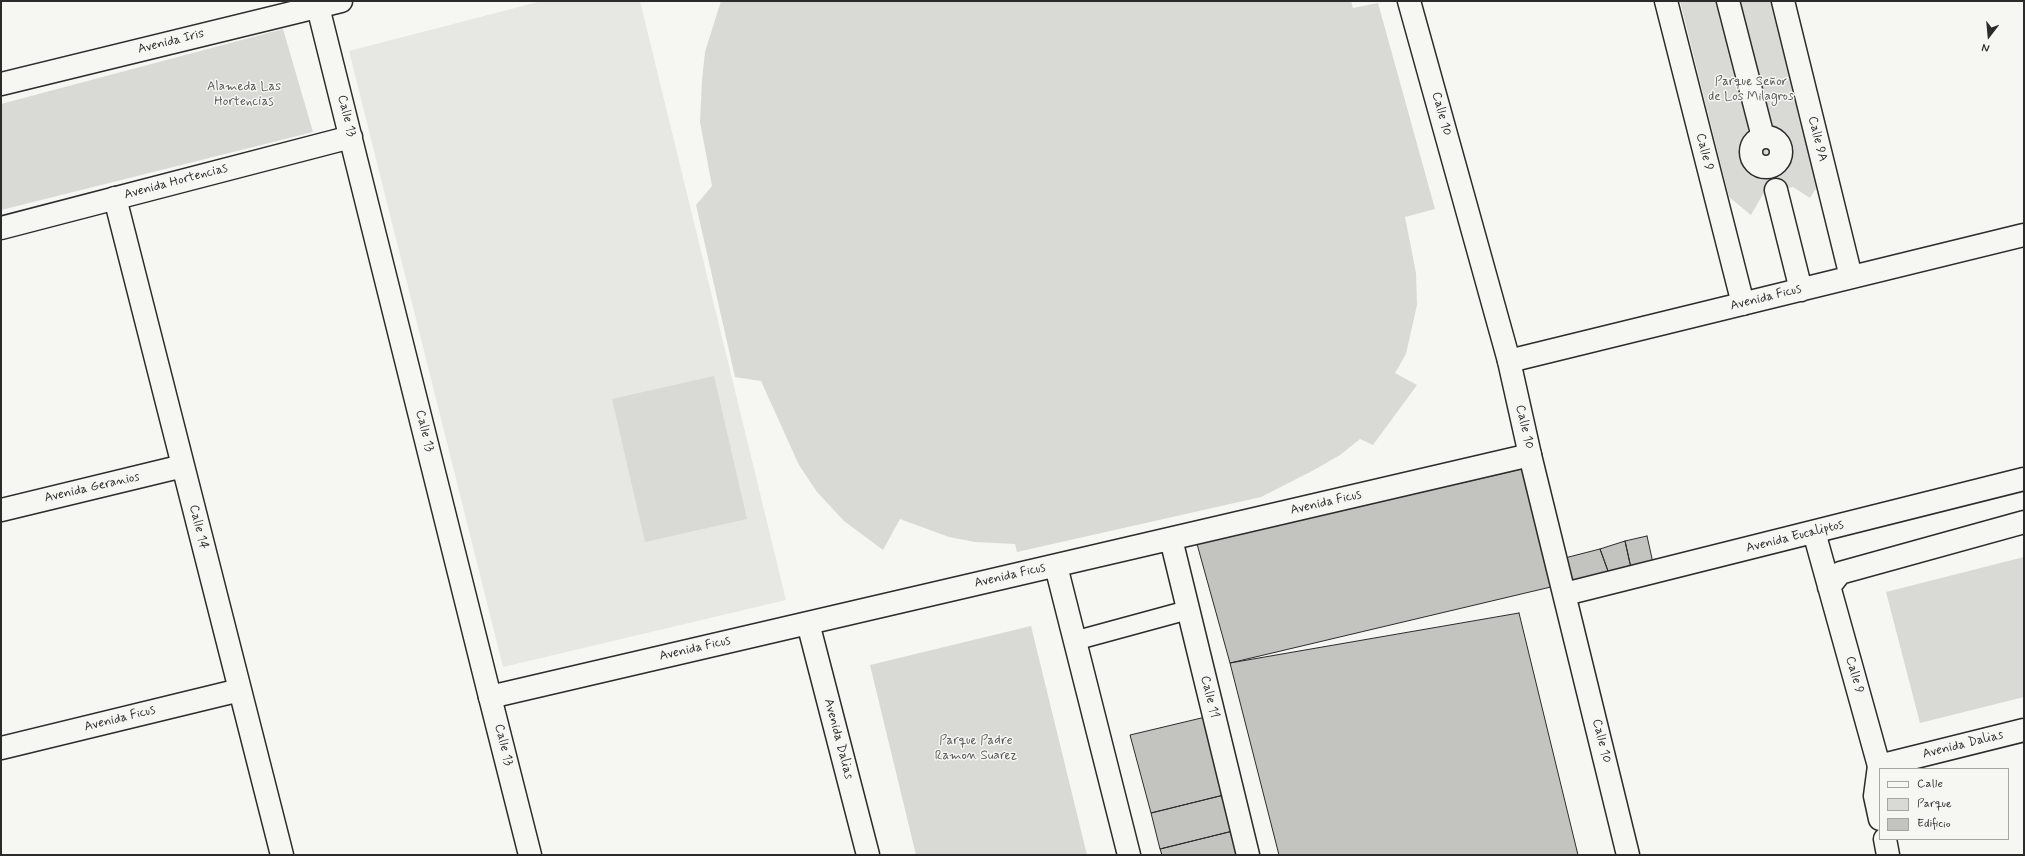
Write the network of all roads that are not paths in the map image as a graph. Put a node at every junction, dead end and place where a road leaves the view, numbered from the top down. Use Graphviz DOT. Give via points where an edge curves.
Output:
graph roads {
  1 [pos="341,1"];
  2 [pos="1410,1"];
  3 [pos="1666,1"];
  4 [pos="1728,1"];
  5 [pos="1784,1"];
  6 [pos="318,7"];
  7 [pos="1,84"];
  8 [pos="351,137"];
  9 [pos="1763,137"];
  10 [pos="1776,190"];
  11 [pos="115,198"];
  12 [pos="1,228"];
  13 [pos="2024,235"];
  14 [pos="1851,277"];
  15 [pos="1801,290"];
  16 [pos="1743,304"];
  17 [pos="1509,361"];
  18 [pos="1530,455"];
  19 [pos="183,466"];
  20 [pos="2024,479"];
  21 [pos="1,510"];
  22 [pos="2024,522"];
  23 [pos="1814,532"];
  24 [pos="1171,539"];
  25 [pos="1056,566"];
  26 [pos="1829,587"];
  27 [pos="1565,594"];
  28 [pos="1188,610"];
  29 [pos="808,623"];
  30 [pos="1074,641"];
  31 [pos="240,690"];
  32 [pos="490,697"];
  33 [pos="2024,730"];
  34 [pos="1,748"];
  35 [pos="1879,766"];
  36 [pos="1879,814"];
  37 [pos="1885,840"];
  38 [pos="282,855"];
  39 [pos="530,855"];
  40 [pos="868,855"];
  41 [pos="1129,855"];
  42 [pos="1248,855"];
  43 [pos="1628,855"];
  44 [pos="1888,855"];
  1 -- 6 [label="street, Avenida Iris"];
  2 -- 17 [label="street, Calle 10"];
  3 -- 16 [label="street, Calle 9"];
  4 -- 9 [label="street"];
  5 -- 14 [label="street, Calle 9A"];
  6 -- 7 [label="street, Avenida Iris"];
  6 -- 8 [label="street, Calle 13"];
  8 -- 11 [label="street, Avenida Hortencias"];
  8 -- 32 [label="street, Calle 13"];
  10 -- 15 [label="street"];
  11 -- 12 [label="street, Avenida Hortencias"];
  11 -- 19 [label="street, Calle 14"];
  13 -- 14 [label="street, Avenida Ficus"];
  14 -- 15 [label="street, Avenida Ficus"];
  15 -- 16 [label="street, Avenida Ficus"];
  16 -- 17 [label="street, Avenida Ficus"];
  17 -- 18 [label="street, Calle 10"];
  18 -- 24 [label="street, Avenida Ficus"];
  18 -- 27 [label="street, Calle 10"];
  19 -- 21 [label="street, Avenida Geranios"];
  19 -- 31 [label="street, Calle 14"];
  20 -- 23 [label="street, Avenida Eucaliptos"];
  22 -- 26 [label="street" via="1840,573"];
  23 -- 26 [label="street, Calle 9"];
  23 -- 27 [label="street, Avenida Eucaliptos"];
  24 -- 25 [label="street, Avenida Ficus"];
  24 -- 28 [label="street, Calle 11"];
  25 -- 29 [label="street, Avenida Ficus"];
  25 -- 30 [label="street"];
  26 -- 35 [label="street, Calle 9"];
  27 -- 43 [label="street, Calle 10"];
  28 -- 30 [label="lane"];
  28 -- 42 [label="street, Calle 11"];
  29 -- 32 [label="street, Avenida Ficus"];
  29 -- 40 [label="street, Avenida Dalias"];
  30 -- 41 [label="street"];
  31 -- 34 [label="street, Avenida Ficus"];
  31 -- 38 [label="street, Calle 14"];
  32 -- 39 [label="street, Calle 13"];
  33 -- 35 [label="street, Avenida Dalias"];
  35 -- 36 [label="street, Calle 9" via="1875,796"];
  37 -- 44 [label="street"];
}
